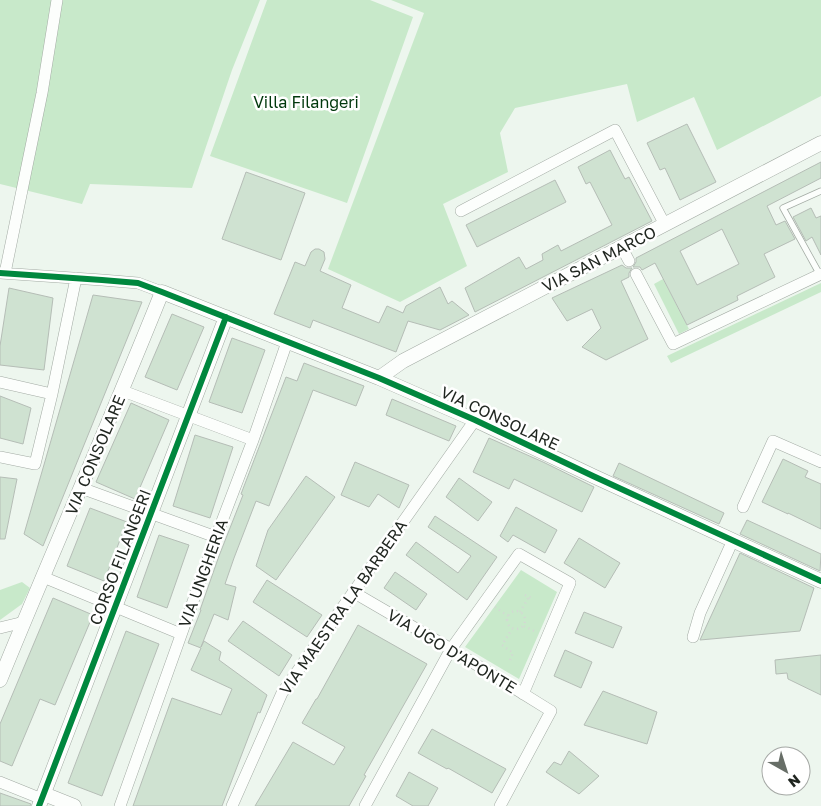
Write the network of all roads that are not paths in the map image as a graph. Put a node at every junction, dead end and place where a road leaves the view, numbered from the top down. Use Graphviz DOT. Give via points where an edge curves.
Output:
graph roads {
  1 [pos="57,0"];
  2 [pos="821,143"];
  3 [pos="821,191"];
  4 [pos="461,211"];
  5 [pos="666,225"];
  6 [pos="622,248"];
  7 [pos="629,261"];
  8 [pos="2,273"];
  9 [pos="636,274"];
  10 [pos="820,275"];
  11 [pos="76,278"];
  12 [pos="162,292"];
  13 [pos="226,317"];
  14 [pos="287,342"];
  15 [pos="379,378"];
  16 [pos="0,382"];
  17 [pos="122,391"];
  18 [pos="52,394"];
  19 [pos="189,415"];
  20 [pos="475,420"];
  21 [pos="253,440"];
  22 [pos="0,457"];
  23 [pos="821,462"];
  24 [pos="81,488"];
  25 [pos="743,507"];
  26 [pos="151,514"];
  27 [pos="216,537"];
  28 [pos="732,540"];
  29 [pos="43,577"];
  30 [pos="821,581"];
  31 [pos="353,592"];
  32 [pos="116,606"];
  33 [pos="24,622"];
  34 [pos="0,628"];
  35 [pos="181,634"];
  36 [pos="693,637"];
  37 [pos="450,648"];
  38 [pos="0,680"];
  39 [pos="522,694"];
  40 [pos="0,782"];
  41 [pos="42,800"];
  42 [pos="74,806"];
  43 [pos="120,806"];
  44 [pos="232,806"];
  45 [pos="365,806"];
  46 [pos="500,806"];
  1 -- 8 [label="street" via="42,93"];
  2 -- 5 [label="street, VIA SAN MARCO"];
  3 -- 10 [label="lane" via="783,208"];
  4 -- 5 [label="street" via="615,130"];
  5 -- 6 [label="street, VIA SAN MARCO"];
  6 -- 7 [label="street"];
  6 -- 15 [label="street, VIA SAN MARCO" via="403,361"];
  8 -- 11 [label="street"];
  9 -- 10 [label="street" via="673,344"];
  11 -- 12 [label="street" via="138,284"];
  11 -- 18 [label="street"];
  12 -- 13 [label="street, VIA CONSOLARE"];
  12 -- 17 [label="street, VIA CONSOLARE"];
  13 -- 14 [label="street, VIA CONSOLARE"];
  13 -- 19 [label="street, CORSO FILANGERI"];
  14 -- 15 [label="street, VIA CONSOLARE"];
  14 -- 21 [label="street, VIA UNGHERIA"];
  15 -- 20 [label="street, VIA CONSOLARE"];
  16 -- 18 [label="street"];
  17 -- 19 [label="street"];
  17 -- 24 [label="street, VIA CONSOLARE"];
  18 -- 22 [label="street" via="35,464"];
  19 -- 21 [label="street"];
  19 -- 26 [label="street, CORSO FILANGERI"];
  20 -- 28 [label="street, VIA CONSOLARE"];
  20 -- 31 [label="street, VIA MAESTRA LA BARBERA"];
  21 -- 27 [label="street, VIA UNGHERIA"];
  23 -- 25 [label="street" via="773,441"];
  24 -- 26 [label="street"];
  24 -- 29 [label="street, VIA CONSOLARE"];
  26 -- 27 [label="street"];
  26 -- 32 [label="street, CORSO FILANGERI"];
  27 -- 35 [label="street, VIA UNGHERIA"];
  28 -- 30 [label="street, VIA CONSOLARE"];
  28 -- 36 [label="street"];
  29 -- 32 [label="street"];
  29 -- 33 [label="street, VIA CONSOLARE"];
  31 -- 37 [label="street, VIA UGO D'APONTE"];
  31 -- 44 [label="street, VIA MAESTRA LA BARBERA" via="282,693"];
  32 -- 35 [label="street"];
  32 -- 41 [label="street, CORSO FILANGERI"];
  33 -- 34 [label="street"];
  33 -- 38 [label="street, VIA CONSOLARE"];
  35 -- 43 [label="street, VIA UNGHERIA"];
  37 -- 39 [label="street, VIA UGO D'APONTE"];
  37 -- 39 [label="street" via="519,554 570,583"];
  37 -- 45 [label="street"];
  39 -- 46 [label="street, VIA UGO D'APONTE" via="551,710"];
  40 -- 41 [label="street"];
  41 -- 42 [label="street"];
}
